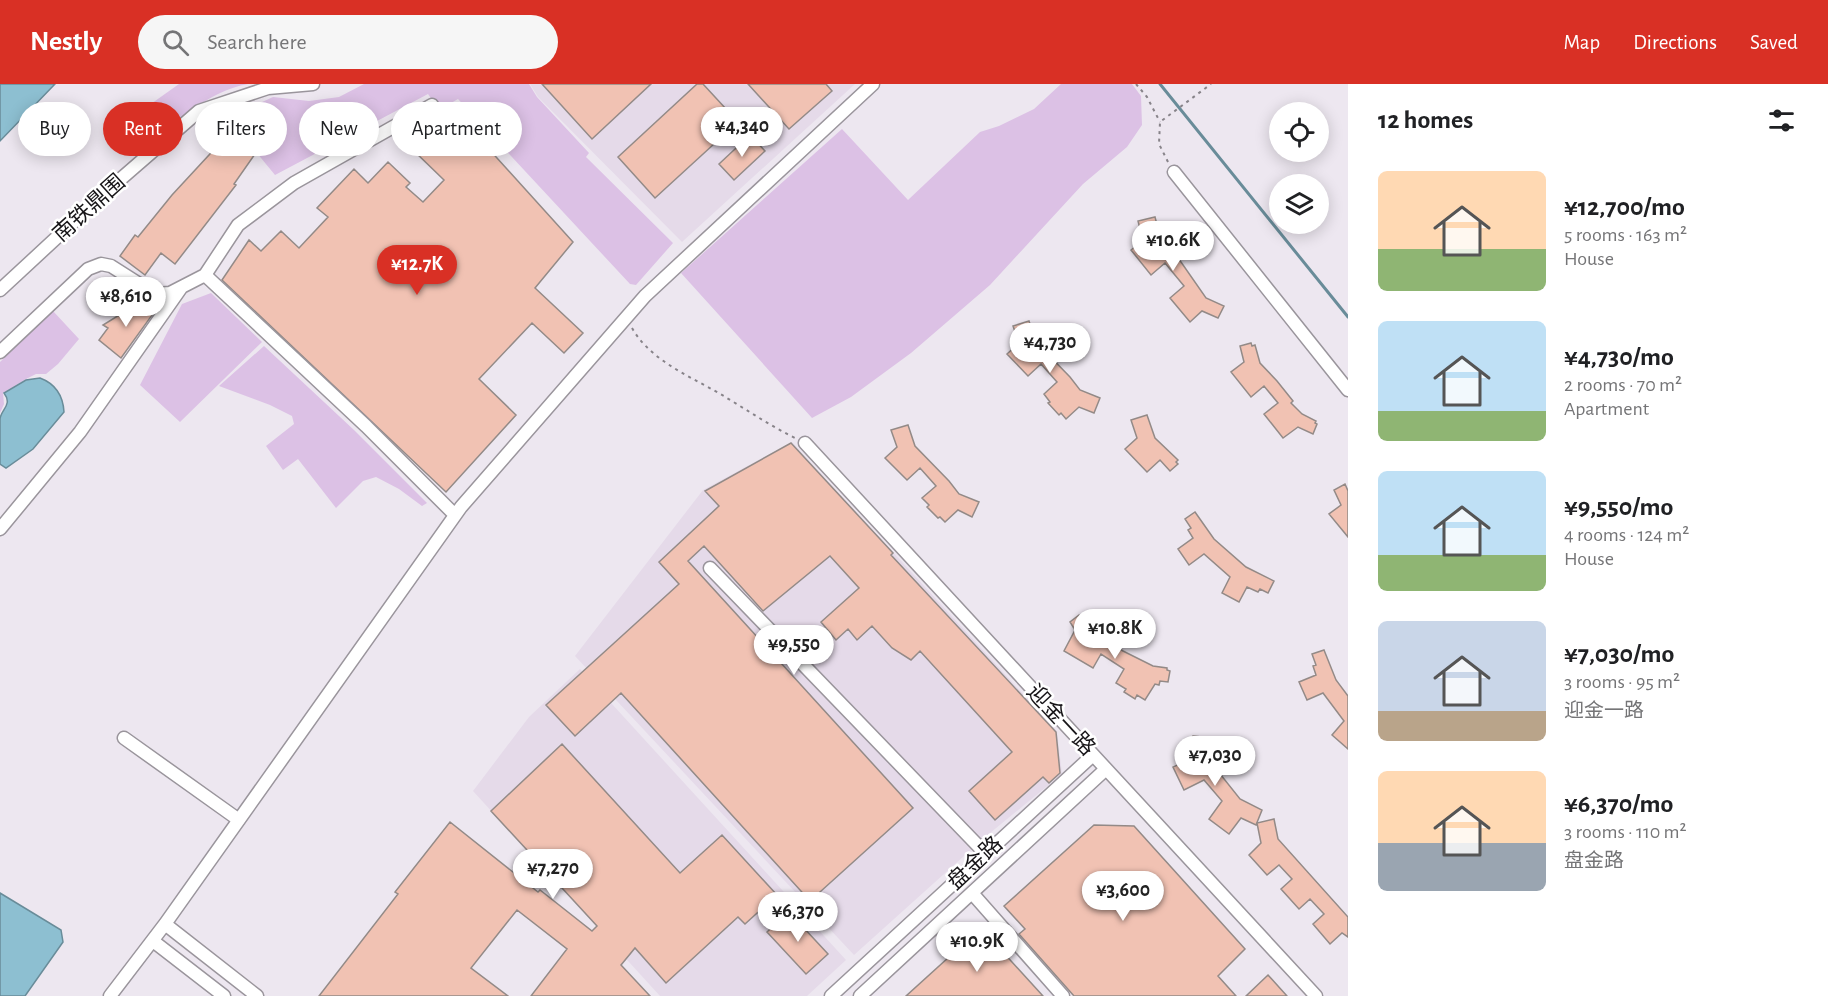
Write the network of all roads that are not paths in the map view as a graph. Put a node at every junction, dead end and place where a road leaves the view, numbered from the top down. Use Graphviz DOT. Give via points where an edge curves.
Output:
graph roads {
  1 [pos="314,84"];
  2 [pos="873,84"];
  3 [pos="391,128"];
  4 [pos="1174,172"];
  5 [pos="205,275"];
  6 [pos="181,287"];
  7 [pos="0,290"];
  8 [pos="0,352"];
  9 [pos="1348,390"];
  10 [pos="805,443"];
  11 [pos="455,515"];
  12 [pos="0,529"];
  13 [pos="710,568"];
  14 [pos="124,738"];
  15 [pos="1093,755"];
  16 [pos="1106,769"];
  17 [pos="239,820"];
  18 [pos="986,854"];
  19 [pos="972,893"];
  20 [pos="165,924"];
  21 [pos="153,940"];
  22 [pos="110,996"];
  23 [pos="224,996"];
  24 [pos="257,996"];
  25 [pos="831,996"];
  26 [pos="860,996"];
  27 [pos="1063,996"];
  28 [pos="1316,996"];
  1 -- 7 [label="street, 南铁鼎围" via="268,88 199,111"];
  2 -- 11 [label="street" via="645,296"];
  3 -- 5 [label="street" via="294,183 238,225"];
  4 -- 9 [label="street"];
  5 -- 6 [label="street"];
  5 -- 11 [label="street"];
  6 -- 8 [label="street" via="155,294 111,266 101,264 88,269"];
  6 -- 12 [label="street" via="80,432"];
  10 -- 15 [label="street, 迎金一路"];
  11 -- 17 [label="street"];
  13 -- 18 [label="street"];
  14 -- 17 [label="street"];
  15 -- 16 [label="street, 迎金一路"];
  15 -- 18 [label="street, 盘金路"];
  16 -- 19 [label="street, 盘金路"];
  16 -- 28 [label="street, 迎金一路"];
  17 -- 20 [label="street"];
  18 -- 25 [label="street, 盘金路"];
  19 -- 26 [label="street, 盘金路"];
  19 -- 27 [label="street"];
  20 -- 21 [label="street"];
  20 -- 24 [label="street"];
  21 -- 22 [label="street"];
  21 -- 23 [label="street"];
}
